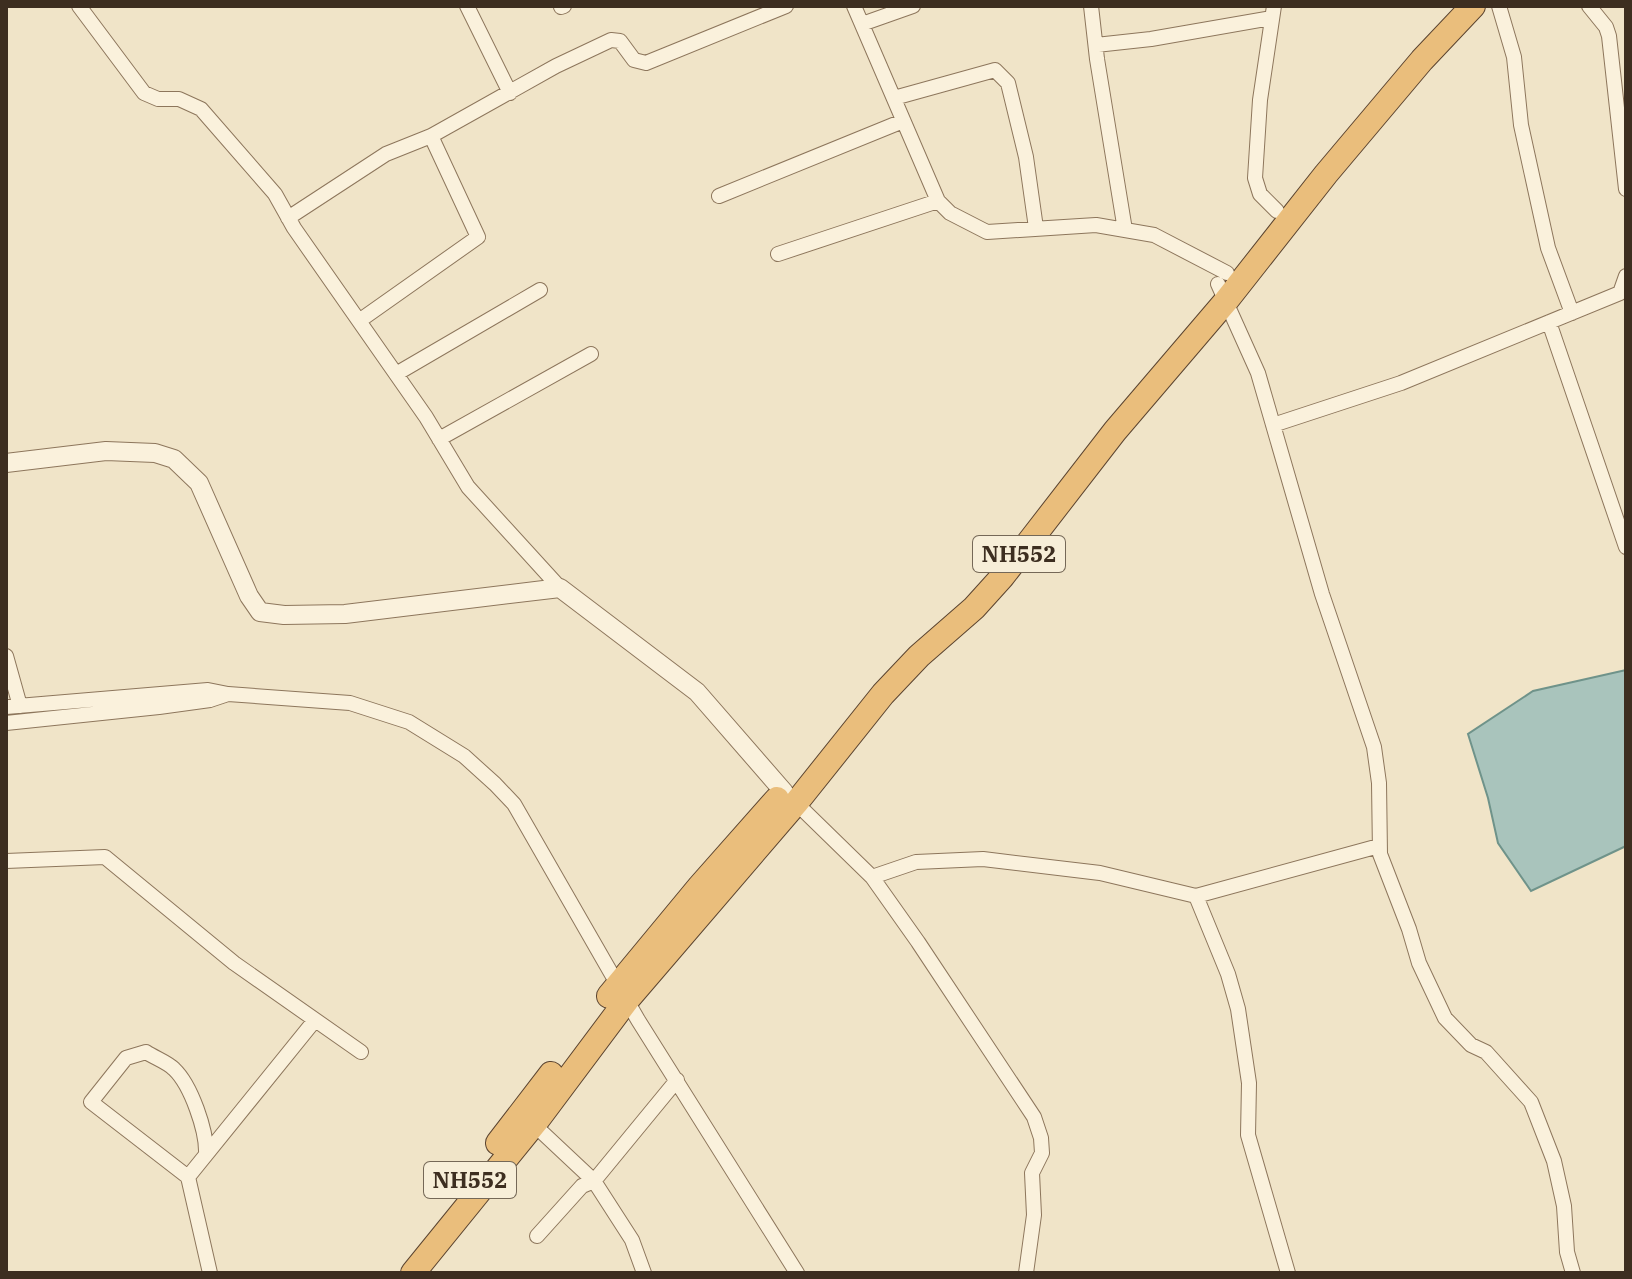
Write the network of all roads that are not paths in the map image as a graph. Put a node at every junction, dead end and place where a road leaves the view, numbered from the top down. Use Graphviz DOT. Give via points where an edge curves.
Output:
graph roads {
  1 [pos="79,6"];
  2 [pos="467,6"];
  3 [pos="786,6"];
  4 [pos="854,6"];
  5 [pos="913,6"];
  6 [pos="1091,6"];
  7 [pos="1452,6"];
  8 [pos="1473,6"];
  9 [pos="1499,6"];
  10 [pos="1589,6"];
  11 [pos="1273,12"];
  12 [pos="862,24"];
  13 [pos="1096,45"];
  14 [pos="510,93"];
  15 [pos="894,98"];
  16 [pos="903,121"];
  17 [pos="431,136"];
  18 [pos="1626,189"];
  19 [pos="719,196"];
  20 [pos="938,201"];
  21 [pos="1277,211"];
  22 [pos="288,218"];
  23 [pos="1036,228"];
  24 [pos="1125,230"];
  25 [pos="778,254"];
  26 [pos="1626,276"];
  27 [pos="1223,286"];
  28 [pos="540,290"];
  29 [pos="1623,296"];
  30 [pos="1572,313"];
  31 [pos="359,321"];
  32 [pos="1549,322"];
  33 [pos="591,354"];
  34 [pos="396,374"];
  35 [pos="1273,425"];
  36 [pos="439,439"];
  37 [pos="6,463"];
  38 [pos="1626,547"];
  39 [pos="560,588"];
  40 [pos="6,656"];
  41 [pos="228,694"];
  42 [pos="13,706"];
  43 [pos="6,723"];
  44 [pos="790,797"];
  45 [pos="1379,846"];
  46 [pos="6,861"];
  47 [pos="872,877"];
  48 [pos="1196,896"];
  49 [pos="622,993"];
  50 [pos="315,1020"];
  51 [pos="361,1052"];
  52 [pos="677,1080"];
  53 [pos="527,1118"];
  54 [pos="206,1154"];
  55 [pos="188,1177"];
  56 [pos="594,1181"];
  57 [pos="537,1236"];
  58 [pos="210,1273"];
  59 [pos="395,1273"];
  60 [pos="413,1273"];
  61 [pos="644,1273"];
  62 [pos="797,1273"];
  63 [pos="1026,1273"];
  64 [pos="1288,1273"];
  65 [pos="1573,1273"];
  1 -- 22 [label="street" via="144,93 201,109 275,194"];
  2 -- 14 [label="street"];
  3 -- 14 [label="street" via="646,63 634,60 620,41 611,40"];
  4 -- 12 [label="street"];
  5 -- 12 [label="street"];
  6 -- 13 [label="street"];
  7 -- 21 [label="highway, NH552" via="1356,112"];
  8 -- 27 [label="highway, NH552"];
  9 -- 30 [label="street" via="1514,57 1521,125 1548,248"];
  10 -- 18 [label="street" via="1609,36"];
  11 -- 13 [label="street" via="1151,39"];
  11 -- 21 [label="street" via="1255,178 1260,194"];
  12 -- 15 [label="street"];
  13 -- 24 [label="street"];
  14 -- 17 [label="street"];
  15 -- 16 [label="street"];
  15 -- 23 [label="street" via="995,70 1003,76 1026,157"];
  16 -- 19 [label="street"];
  16 -- 20 [label="street"];
  17 -- 22 [label="street" via="386,154"];
  17 -- 31 [label="street" via="478,237"];
  20 -- 23 [label="street" via="987,232"];
  20 -- 25 [label="street"];
  21 -- 27 [label="highway, NH552"];
  22 -- 31 [label="street"];
  23 -- 24 [label="street" via="1096,225"];
  24 -- 27 [label="street" via="1154,235"];
  26 -- 29 [label="street"];
  27 -- 35 [label="street"];
  27 -- 44 [label="highway, NH552" via="1093,435 1000,553 860,697"];
  28 -- 34 [label="street"];
  29 -- 30 [label="street"];
  30 -- 32 [label="street"];
  31 -- 34 [label="street"];
  32 -- 35 [label="street" via="1401,383"];
  32 -- 38 [label="street"];
  33 -- 36 [label="street"];
  34 -- 36 [label="street"];
  35 -- 45 [label="street" via="1374,747"];
  36 -- 39 [label="street" via="468,487"];
  37 -- 39 [label="street" via="106,451 174,459 199,483 260,612 345,614"];
  39 -- 44 [label="street" via="697,692"];
  40 -- 42 [label="street"];
  41 -- 42 [label="street" via="208,690"];
  41 -- 43 [label="street"];
  41 -- 49 [label="street" via="350,703 409,722 464,756 514,804"];
  44 -- 47 [label="street"];
  44 -- 49 [label="highway, NH552" via="700,886"];
  45 -- 48 [label="street"];
  45 -- 65 [label="street" via="1419,963 1445,1018 1471,1045 1486,1052 1531,1102 1554,1161"];
  46 -- 50 [label="street" via="105,857 234,963"];
  47 -- 48 [label="street" via="916,862 983,859 1100,873"];
  47 -- 63 [label="street" via="1034,1117 1042,1153 1032,1173 1034,1215"];
  48 -- 64 [label="street" via="1238,1009 1249,1083 1248,1135"];
  49 -- 52 [label="street"];
  49 -- 53 [label="highway, NH552"];
  50 -- 51 [label="street"];
  50 -- 54 [label="street"];
  52 -- 56 [label="street"];
  52 -- 62 [label="street"];
  53 -- 56 [label="street"];
  53 -- 59 [label="highway, NH552"];
  53 -- 60 [label="highway, NH552"];
  54 -- 55 [label="street"];
  54 -- 55 [label="street" via="207,1138 197,1109 175,1070 146,1052 126,1058 91,1102"];
  55 -- 58 [label="street"];
  56 -- 57 [label="street" via="582,1186"];
  56 -- 61 [label="street" via="632,1240"];
}
